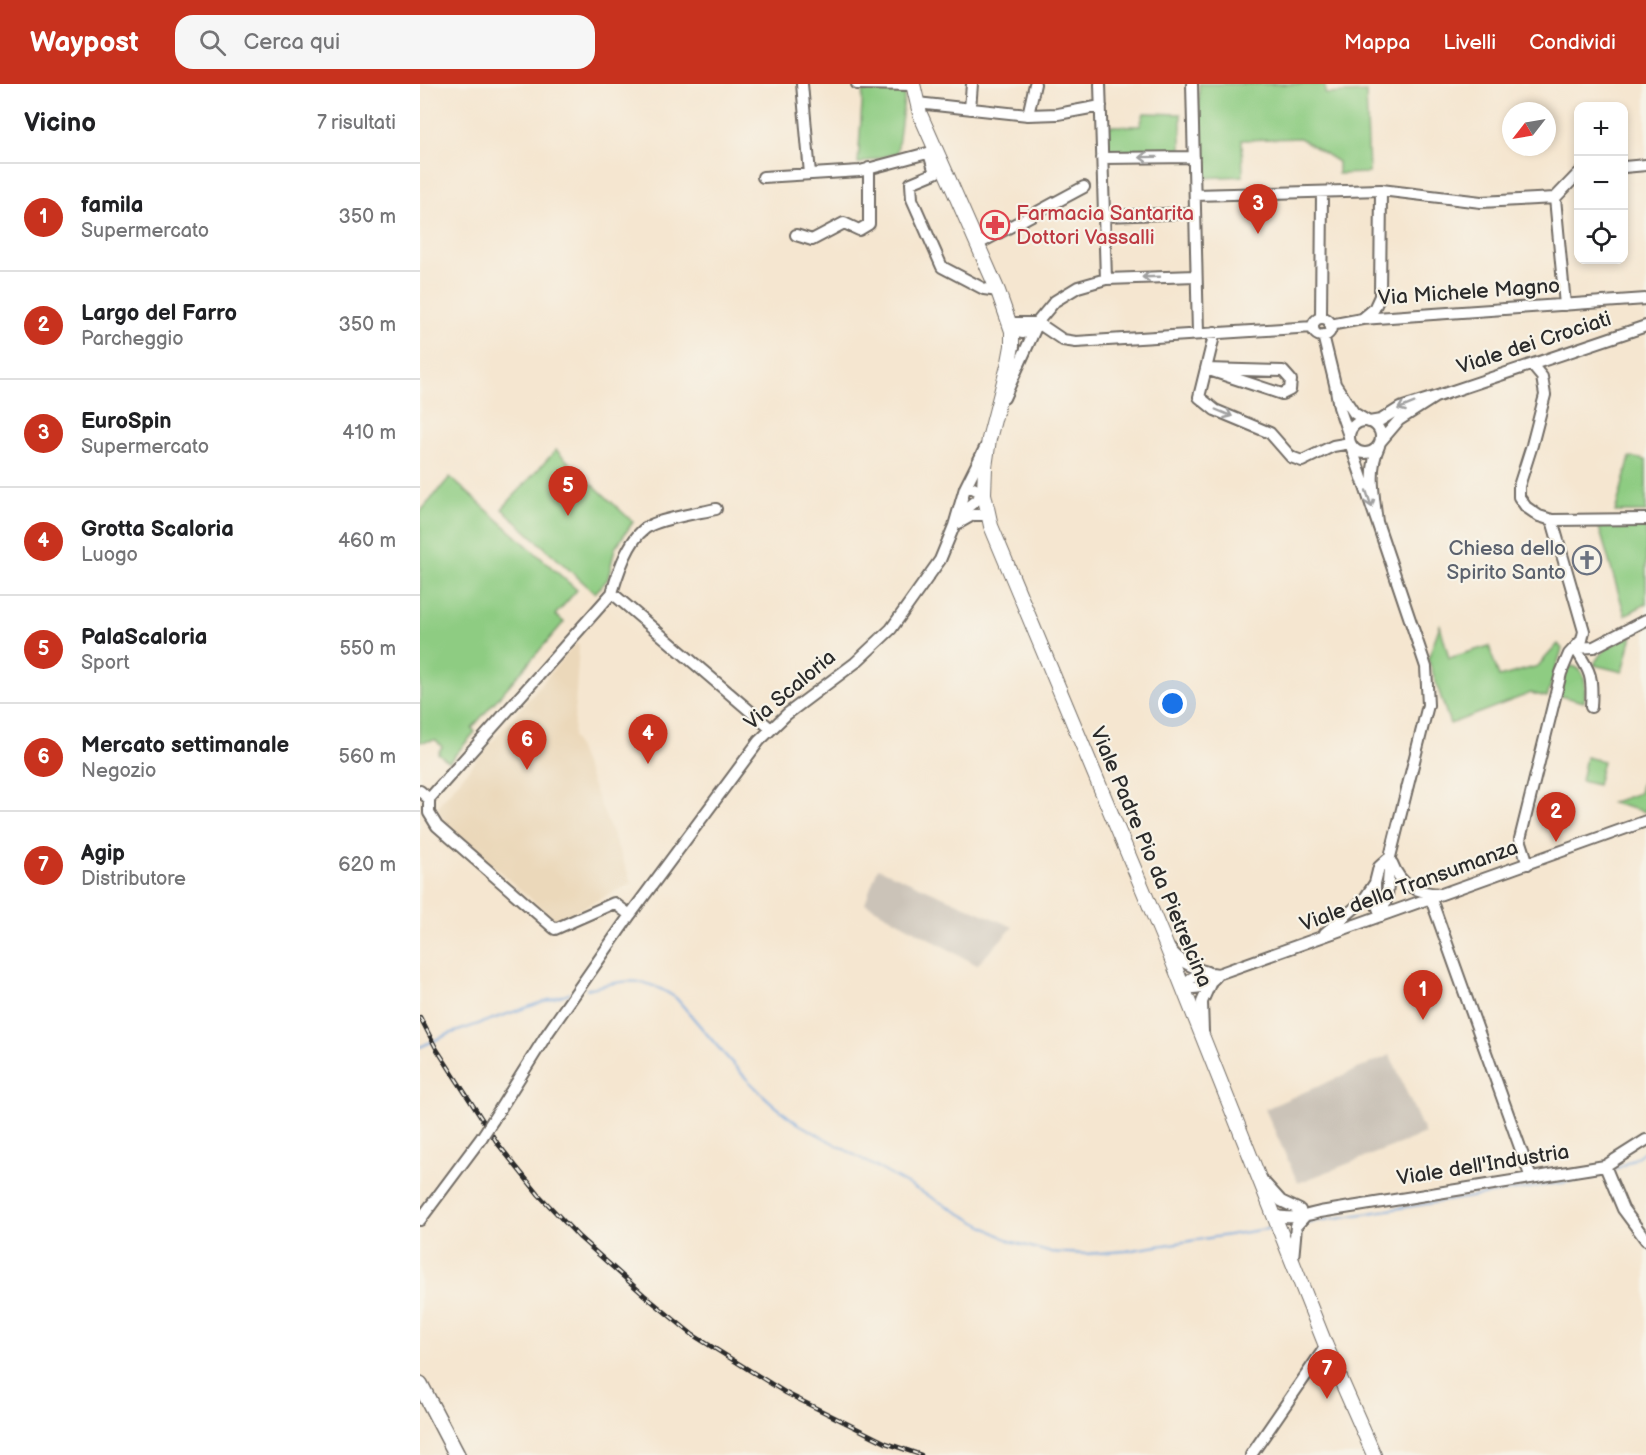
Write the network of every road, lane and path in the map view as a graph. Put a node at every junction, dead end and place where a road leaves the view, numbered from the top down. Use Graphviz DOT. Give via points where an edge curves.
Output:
graph roads {
  1 [pos="802,84"];
  2 [pos="858,84"];
  3 [pos="913,84"];
  4 [pos="972,84"];
  5 [pos="1035,84"];
  6 [pos="1100,84"];
  7 [pos="1192,84"];
  8 [pos="917,103"];
  9 [pos="1101,106"];
  10 [pos="970,109"];
  11 [pos="1028,115"];
  12 [pos="932,152"];
  13 [pos="1646,156"];
  14 [pos="1194,157"];
  15 [pos="1102,158"];
  16 [pos="1642,165"];
  17 [pos="869,168"];
  18 [pos="810,174"];
  19 [pos="763,177"];
  20 [pos="1574,178"];
  21 [pos="1084,187"];
  22 [pos="1381,190"];
  23 [pos="1322,192"];
  24 [pos="1194,195"];
  25 [pos="1555,198"];
  26 [pos="1195,213"];
  27 [pos="1104,216"];
  28 [pos="795,235"];
  29 [pos="978,244"];
  30 [pos="1196,276"];
  31 [pos="1106,279"];
  32 [pos="998,291"];
  33 [pos="1646,299"];
  34 [pos="1565,305"];
  35 [pos="1362,319"];
  36 [pos="1038,323"];
  37 [pos="1317,323"];
  38 [pos="1330,325"];
  39 [pos="1646,326"];
  40 [pos="1011,327"];
  41 [pos="1215,332"];
  42 [pos="1198,333"];
  43 [pos="1323,335"];
  44 [pos="1532,365"];
  45 [pos="1206,369"];
  46 [pos="1335,384"];
  47 [pos="1435,397"];
  48 [pos="998,412"];
  49 [pos="1369,422"];
  50 [pos="989,439"];
  51 [pos="1350,440"];
  52 [pos="1380,444"];
  53 [pos="965,488"];
  54 [pos="984,494"];
  55 [pos="716,509"];
  56 [pos="988,515"];
  57 [pos="1646,519"];
  58 [pos="1551,520"];
  59 [pos="1377,522"];
  60 [pos="954,526"];
  61 [pos="612,593"];
  62 [pos="1646,621"];
  63 [pos="1575,648"];
  64 [pos="1591,706"];
  65 [pos="771,729"];
  66 [pos="420,791"];
  67 [pos="429,799"];
  68 [pos="1646,822"];
  69 [pos="1390,857"];
  70 [pos="1528,864"];
  71 [pos="1375,883"];
  72 [pos="1442,894"];
  73 [pos="1431,899"];
  74 [pos="630,915"];
  75 [pos="1381,916"];
  76 [pos="1318,939"];
  77 [pos="1164,940"];
  78 [pos="1207,972"];
  79 [pos="1218,974"];
  80 [pos="1210,984"];
  81 [pos="1183,986"];
  82 [pos="1204,1039"];
  83 [pos="1646,1140"];
  84 [pos="1605,1166"];
  85 [pos="1531,1178"];
  86 [pos="1261,1179"];
  87 [pos="1303,1213"];
  88 [pos="1275,1216"];
  89 [pos="420,1220"];
  90 [pos="1646,1240"];
  91 [pos="1293,1259"];
  92 [pos="1326,1346"];
  93 [pos="420,1384"];
  94 [pos="420,1404"];
  95 [pos="447,1455"];
  96 [pos="457,1455"];
  97 [pos="1251,1455"];
  98 [pos="1374,1455"];
  1 -- 18 [label="street"];
  2 -- 3 [label="street"];
  3 -- 8 [label="main road, Via Scaloria"];
  4 -- 10 [label="street"];
  5 -- 11 [label="street"];
  6 -- 9 [label="street"];
  7 -- 14 [label="street"];
  8 -- 10 [label="street"];
  8 -- 12 [label="main road, Via Scaloria"];
  9 -- 11 [label="street"];
  9 -- 15 [label="street"];
  10 -- 11 [label="street"];
  12 -- 17 [label="street"];
  12 -- 29 [label="main road, Via Scaloria"];
  12 -- 32 [label="street" via="935,173 911,183 912,199 942,267 984,290"];
  13 -- 16 [label="street"];
  14 -- 15 [label="street, one-way"];
  14 -- 24 [label="street"];
  15 -- 27 [label="street"];
  17 -- 18 [label="street"];
  17 -- 28 [label="street" via="869,224 859,230 844,223 812,240"];
  18 -- 19 [label="street"];
  20 -- 25 [label="street"];
  21 -- 29 [label="street"];
  22 -- 23 [label="street"];
  22 -- 25 [label="street" via="1482,202"];
  22 -- 35 [label="street" via="1380,296 1374,309"];
  23 -- 24 [label="street"];
  23 -- 37 [label="street"];
  24 -- 26 [label="street"];
  25 -- 34 [label="street"];
  26 -- 27 [label="street"];
  26 -- 30 [label="street"];
  27 -- 31 [label="street"];
  29 -- 32 [label="main road, Via Scaloria"];
  30 -- 31 [label="street, Via Scaloria, one-way"];
  30 -- 42 [label="street"];
  31 -- 36 [label="street, Via Scaloria" via="1078,287 1055,301"];
  32 -- 40 [label="main road, Via Scaloria"];
  33 -- 34 [label="street, Via Michele Magno"];
  34 -- 35 [label="street, Via Michele Magno"];
  35 -- 38 [label="street, Via Michele Magno"];
  36 -- 40 [label="street" via="1023,333"];
  36 -- 42 [label="street" via="1063,340 1076,342"];
  36 -- 48 [label="street, Via Scaloria"];
  37 -- 38 [label="street" via="1327,320"];
  37 -- 41 [label="street"];
  37 -- 43 [label="street" via="1316,333"];
  38 -- 43 [label="street"];
  39 -- 44 [label="street, Viale dei Crociati"];
  40 -- 48 [label="main road, Via Scaloria" via="1012,346"];
  41 -- 42 [label="street"];
  41 -- 45 [label="street"];
  43 -- 46 [label="street"];
  44 -- 47 [label="street, Viale dei Crociati"];
  44 -- 58 [label="street" via="1542,377 1545,395 1519,497 1526,507"];
  45 -- 45 [label="street" via="1282,394 1290,390 1291,380 1283,371"];
  45 -- 51 [label="street, one-way" via="1199,397 1215,410 1270,433 1291,457 1302,461"];
  46 -- 49 [label="street" via="1354,413"];
  46 -- 51 [label="street"];
  47 -- 49 [label="street, Viale dei Crociati, one-way"];
  47 -- 52 [label="street, Viale dei Crociati" via="1399,420"];
  48 -- 50 [label="main road, Via Scaloria"];
  49 -- 51 [label="street, Viale dei Crociati" via="1356,424"];
  49 -- 52 [label="street" via="1378,427"];
  50 -- 53 [label="street, Via Scaloria"];
  50 -- 54 [label="main road, Via Scaloria"];
  51 -- 52 [label="street" via="1357,451 1366,453"];
  51 -- 59 [label="street, one-way"];
  52 -- 59 [label="street" via="1372,475"];
  53 -- 54 [label="street"];
  53 -- 60 [label="street, Via Scaloria"];
  54 -- 56 [label="main road, Via Scaloria"];
  54 -- 60 [label="street, Via Scaloria"];
  55 -- 61 [label="street" via="651,525 642,532 631,545"];
  56 -- 60 [label="street" via="973,515"];
  56 -- 77 [label="main road, Viale Padre Pio da Pietrelcina"];
  57 -- 58 [label="street"];
  58 -- 63 [label="street" via="1584,631"];
  59 -- 69 [label="street" via="1426,667 1428,705"];
  60 -- 65 [label="street, Via Scaloria" via="940,560 891,629 855,663"];
  61 -- 65 [label="street"];
  61 -- 67 [label="street"];
  62 -- 63 [label="street" via="1594,647"];
  63 -- 64 [label="street" via="1589,669 1593,685"];
  63 -- 70 [label="street" via="1561,673 1520,839"];
  65 -- 74 [label="street, Via Scaloria"];
  66 -- 67 [label="street"];
  67 -- 74 [label="street" via="429,813 437,826 555,929 614,903"];
  68 -- 70 [label="street, Viale della Transumanza"];
  69 -- 71 [label="street" via="1379,867"];
  69 -- 72 [label="street" via="1395,872 1406,885 1425,893"];
  69 -- 75 [label="street" via="1387,897"];
  70 -- 72 [label="street, Viale della Transumanza"];
  71 -- 75 [label="street" via="1375,900"];
  71 -- 76 [label="street" via="1362,901"];
  72 -- 73 [label="street, Viale della Transumanza"];
  73 -- 75 [label="street, Viale della Transumanza"];
  73 -- 85 [label="street"];
  74 -- 89 [label="street, Via Scaloria, bridge" via="541,1042 482,1137"];
  75 -- 76 [label="street, Viale della Transumanza"];
  76 -- 79 [label="street, Viale della Transumanza"];
  77 -- 78 [label="street, Viale della Transumanza" via="1177,958"];
  77 -- 81 [label="main road, Viale Padre Pio da Pietrelcina"];
  78 -- 79 [label="street, Viale della Transumanza"];
  78 -- 81 [label="street"];
  79 -- 80 [label="street"];
  80 -- 81 [label="street" via="1192,989"];
  80 -- 82 [label="street" via="1202,1002"];
  81 -- 82 [label="main road, Viale Padre Pio da Pietrelcina"];
  82 -- 86 [label="main road, Viale Padre Pio da Pietrelcina"];
  83 -- 84 [label="street, Viale dell'Industria"];
  84 -- 85 [label="street, Viale dell'Industria"];
  84 -- 90 [label="street" via="1623,1209"];
  85 -- 87 [label="street, Viale dell'Industria"];
  86 -- 87 [label="street" via="1281,1201"];
  86 -- 88 [label="main road, Viale Padre Pio da Pietrelcina"];
  87 -- 88 [label="street, Viale dell'Industria" via="1285,1218"];
  87 -- 91 [label="street" via="1296,1226"];
  88 -- 91 [label="main road, Viale Padre Pio da Pietrelcina"];
  91 -- 92 [label="main road, Viale Padre Pio da Pietrelcina"];
  92 -- 97 [label="street"];
  92 -- 98 [label="main road, Viale Padre Pio da Pietrelcina"];
  93 -- 96 [label="highway"];
  94 -- 95 [label="highway"];
}
